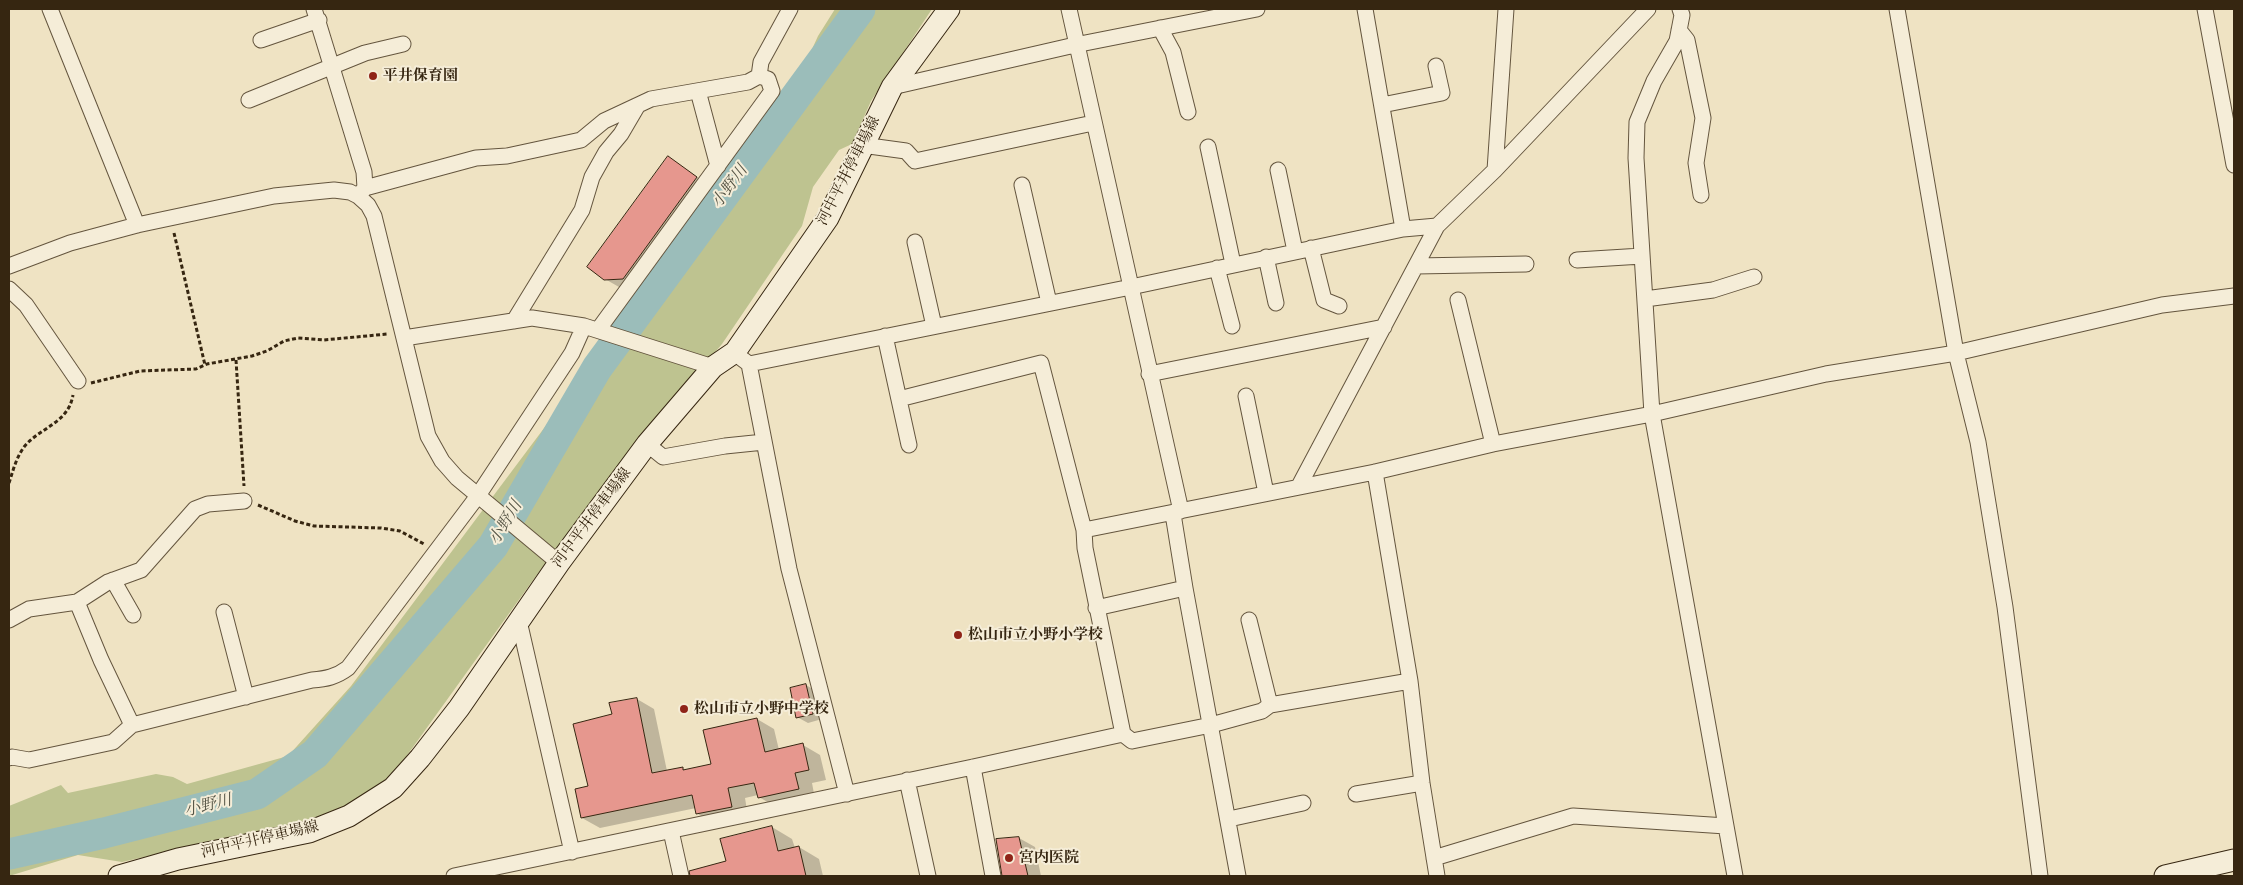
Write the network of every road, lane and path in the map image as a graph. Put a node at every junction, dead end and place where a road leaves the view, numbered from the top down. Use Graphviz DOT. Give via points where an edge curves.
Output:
graph roads {
  1 [pos="50,9"];
  2 [pos="790,9"];
  3 [pos="949,9"];
  4 [pos="1068,9"];
  5 [pos="1257,9"];
  6 [pos="1365,9"];
  7 [pos="1506,9"];
  8 [pos="1648,9"];
  9 [pos="1680,9"];
  10 [pos="1897,9"];
  11 [pos="2205,9"];
  12 [pos="1221,12"];
  13 [pos="317,15"];
  14 [pos="1160,28"];
  15 [pos="1679,30"];
  16 [pos="262,40"];
  17 [pos="403,44"];
  18 [pos="1075,45"];
  19 [pos="1436,66"];
  20 [pos="333,67"];
  21 [pos="758,76"];
  22 [pos="892,87"];
  23 [pos="698,90"];
  24 [pos="249,100"];
  25 [pos="638,105"];
  26 [pos="1382,105"];
  27 [pos="1188,112"];
  28 [pos="1093,123"];
  29 [pos="862,145"];
  30 [pos="1208,147"];
  31 [pos="2234,165"];
  32 [pos="718,166"];
  33 [pos="1278,170"];
  34 [pos="1495,170"];
  35 [pos="1022,185"];
  36 [pos="361,192"];
  37 [pos="1701,195"];
  38 [pos="170,218"];
  39 [pos="137,225"];
  40 [pos="1437,226"];
  41 [pos="1403,229"];
  42 [pos="915,242"];
  43 [pos="1312,248"];
  44 [pos="1295,251"];
  45 [pos="1642,256"];
  46 [pos="1266,257"];
  47 [pos="1577,260"];
  48 [pos="1233,264"];
  49 [pos="1526,264"];
  50 [pos="9,266"];
  51 [pos="1416,266"];
  52 [pos="1217,268"];
  53 [pos="1754,277"];
  54 [pos="1131,286"];
  55 [pos="9,289"];
  56 [pos="2234,296"];
  57 [pos="1644,298"];
  58 [pos="1458,300"];
  59 [pos="1049,303"];
  60 [pos="1276,303"];
  61 [pos="1339,306"];
  62 [pos="514,321"];
  63 [pos="934,326"];
  64 [pos="1232,326"];
  65 [pos="1384,327"];
  66 [pos="596,330"];
  67 [pos="404,335"];
  68 [pos="885,336"];
  69 [pos="1956,353"];
  70 [pos="742,358"];
  71 [pos="236,360"];
  72 [pos="205,365"];
  73 [pos="711,366"];
  74 [pos="1150,374"];
  75 [pos="78,381"];
  76 [pos="1246,396"];
  77 [pos="899,399"];
  78 [pos="1652,414"];
  79 [pos="764,442"];
  80 [pos="648,444"];
  81 [pos="1493,444"];
  82 [pos="909,445"];
  83 [pos="1375,472"];
  84 [pos="9,483"];
  85 [pos="1299,486"];
  86 [pos="1266,493"];
  87 [pos="480,499"];
  88 [pos="244,501"];
  89 [pos="1177,512"];
  90 [pos="1084,530"];
  91 [pos="437,551"];
  92 [pos="554,559"];
  93 [pos="113,580"];
  94 [pos="1184,588"];
  95 [pos="77,602"];
  96 [pos="1096,608"];
  97 [pos="224,612"];
  98 [pos="133,615"];
  99 [pos="9,620"];
  100 [pos="1249,620"];
  101 [pos="519,621"];
  102 [pos="1410,681"];
  103 [pos="246,696"];
  104 [pos="1270,705"];
  105 [pos="132,725"];
  106 [pos="1211,725"];
  107 [pos="1123,734"];
  108 [pos="10,754"];
  109 [pos="973,767"];
  110 [pos="907,780"];
  111 [pos="1422,783"];
  112 [pos="846,794"];
  113 [pos="1356,794"];
  114 [pos="1304,803"];
  115 [pos="1229,820"];
  116 [pos="1726,826"];
  117 [pos="671,831"];
  118 [pos="572,852"];
  119 [pos="1434,858"];
  120 [pos="2234,860"];
  121 [pos="515,870"];
  122 [pos="119,876"];
  123 [pos="454,876"];
  124 [pos="682,876"];
  125 [pos="928,876"];
  126 [pos="993,876"];
  127 [pos="1238,876"];
  128 [pos="1436,876"];
  129 [pos="1735,876"];
  130 [pos="2040,876"];
  131 [pos="2165,876"];
  1 -- 39 [label="street"];
  2 -- 21 [label="street" via="761,62"];
  3 -- 22 [label="main road, 河中平井停車場線"];
  4 -- 18 [label="street"];
  5 -- 12 [label="street"];
  6 -- 26 [label="street"];
  7 -- 34 [label="street"];
  8 -- 34 [label="street"];
  9 -- 15 [label="street"];
  10 -- 69 [label="street"];
  11 -- 31 [label="street"];
  12 -- 14 [label="street"];
  13 -- 16 [label="street"];
  13 -- 20 [label="street"];
  14 -- 18 [label="street"];
  14 -- 27 [label="street" via="1173,52"];
  15 -- 37 [label="street" via="1687,40 1703,118 1696,164"];
  15 -- 45 [label="street" via="1677,41 1654,81 1637,122"];
  17 -- 20 [label="street"];
  18 -- 22 [label="street"];
  18 -- 28 [label="street"];
  19 -- 26 [label="street" via="1442,92"];
  20 -- 24 [label="street"];
  20 -- 36 [label="street" via="364,172"];
  21 -- 23 [label="street" via="748,82"];
  21 -- 32 [label="street" via="768,79 772,91"];
  22 -- 29 [label="main road, 河中平井停車場線"];
  23 -- 25 [label="street" via="651,99"];
  23 -- 32 [label="street"];
  25 -- 36 [label="street" via="604,121 582,140 507,156 476,158"];
  25 -- 62 [label="street" via="592,176 582,210"];
  26 -- 41 [label="street"];
  28 -- 29 [label="street" via="915,161 906,151"];
  28 -- 54 [label="street"];
  29 -- 70 [label="main road, 河中平井停車場線" via="828,218"];
  30 -- 48 [label="street"];
  32 -- 66 [label="street"];
  33 -- 44 [label="street"];
  34 -- 40 [label="street"];
  35 -- 59 [label="street"];
  36 -- 38 [label="street" via="334,190 274,196"];
  36 -- 67 [label="street" via="374,216"];
  38 -- 39 [label="street"];
  38 -- 72 [label="path"];
  39 -- 50 [label="street" via="70,243"];
  40 -- 41 [label="street"];
  40 -- 51 [label="street"];
  41 -- 43 [label="street"];
  42 -- 63 [label="street"];
  43 -- 44 [label="street"];
  43 -- 61 [label="street" via="1324,300"];
  44 -- 46 [label="street"];
  45 -- 47 [label="street"];
  45 -- 57 [label="street"];
  46 -- 48 [label="street"];
  46 -- 60 [label="street"];
  48 -- 52 [label="street"];
  49 -- 51 [label="street"];
  51 -- 65 [label="street"];
  52 -- 54 [label="street"];
  52 -- 64 [label="street"];
  53 -- 57 [label="street" via="1713,290"];
  54 -- 59 [label="street"];
  54 -- 74 [label="street"];
  55 -- 75 [label="street" via="26,305"];
  56 -- 69 [label="street" via="2162,305"];
  57 -- 78 [label="street"];
  58 -- 81 [label="street"];
  59 -- 63 [label="street"];
  62 -- 66 [label="street" via="532,318"];
  62 -- 67 [label="street"];
  63 -- 68 [label="street"];
  65 -- 74 [label="street"];
  65 -- 85 [label="street"];
  66 -- 73 [label="street"];
  66 -- 87 [label="street" via="572,353"];
  67 -- 71 [label="path" via="324,340 298,338"];
  67 -- 87 [label="street" via="428,436 442,461"];
  68 -- 70 [label="street"];
  68 -- 77 [label="street"];
  69 -- 78 [label="street" via="1826,374"];
  69 -- 130 [label="street" via="1978,442 2005,607"];
  70 -- 73 [label="main road, 河中平井停車場線"];
  70 -- 79 [label="street"];
  71 -- 72 [label="path"];
  71 -- 88 [label="path"];
  72 -- 75 [label="path" via="196,369 140,372 88,384"];
  73 -- 80 [label="main road, 河中平井停車場線"];
  74 -- 89 [label="street"];
  75 -- 84 [label="path" via="65,414 25,446"];
  76 -- 86 [label="street"];
  77 -- 82 [label="street"];
  77 -- 90 [label="street" via="1041,362"];
  78 -- 81 [label="street"];
  78 -- 116 [label="street"];
  79 -- 80 [label="street" via="663,457"];
  79 -- 112 [label="street" via="789,568"];
  80 -- 92 [label="main road, 河中平井停車場線"];
  81 -- 83 [label="street"];
  83 -- 85 [label="street"];
  83 -- 102 [label="street"];
  85 -- 86 [label="street"];
  86 -- 89 [label="street"];
  87 -- 91 [label="street"];
  87 -- 92 [label="street"];
  88 -- 91 [label="path" via="314,526 400,531"];
  88 -- 93 [label="street" via="208,504 195,509 141,570"];
  89 -- 90 [label="street"];
  89 -- 94 [label="street"];
  90 -- 96 [label="street"];
  91 -- 103 [label="street" via="348,668 339,675"];
  92 -- 101 [label="main road, 河中平井停車場線"];
  93 -- 95 [label="street"];
  93 -- 98 [label="street"];
  94 -- 96 [label="street"];
  94 -- 106 [label="street"];
  95 -- 99 [label="street" via="29,608"];
  95 -- 105 [label="street"];
  96 -- 107 [label="street"];
  97 -- 103 [label="street"];
  100 -- 104 [label="street"];
  101 -- 118 [label="street"];
  101 -- 122 [label="main road, 河中平井停車場線" via="420,758 393,788 370,803 349,816 309,832 178,859"];
  102 -- 104 [label="street"];
  102 -- 111 [label="street"];
  103 -- 105 [label="street"];
  104 -- 106 [label="street" via="1262,711"];
  105 -- 108 [label="street" via="113,742 29,760"];
  106 -- 107 [label="street" via="1132,741"];
  106 -- 115 [label="street"];
  107 -- 109 [label="street"];
  109 -- 110 [label="street"];
  109 -- 126 [label="street"];
  110 -- 112 [label="street"];
  110 -- 125 [label="street"];
  111 -- 113 [label="street"];
  111 -- 119 [label="street"];
  112 -- 117 [label="street"];
  114 -- 115 [label="street"];
  115 -- 127 [label="street"];
  116 -- 119 [label="street" via="1572,816"];
  116 -- 129 [label="street"];
  117 -- 118 [label="street"];
  117 -- 124 [label="street"];
  118 -- 121 [label="street"];
  119 -- 128 [label="street"];
  120 -- 131 [label="main road"];
  121 -- 123 [label="street"];
}
